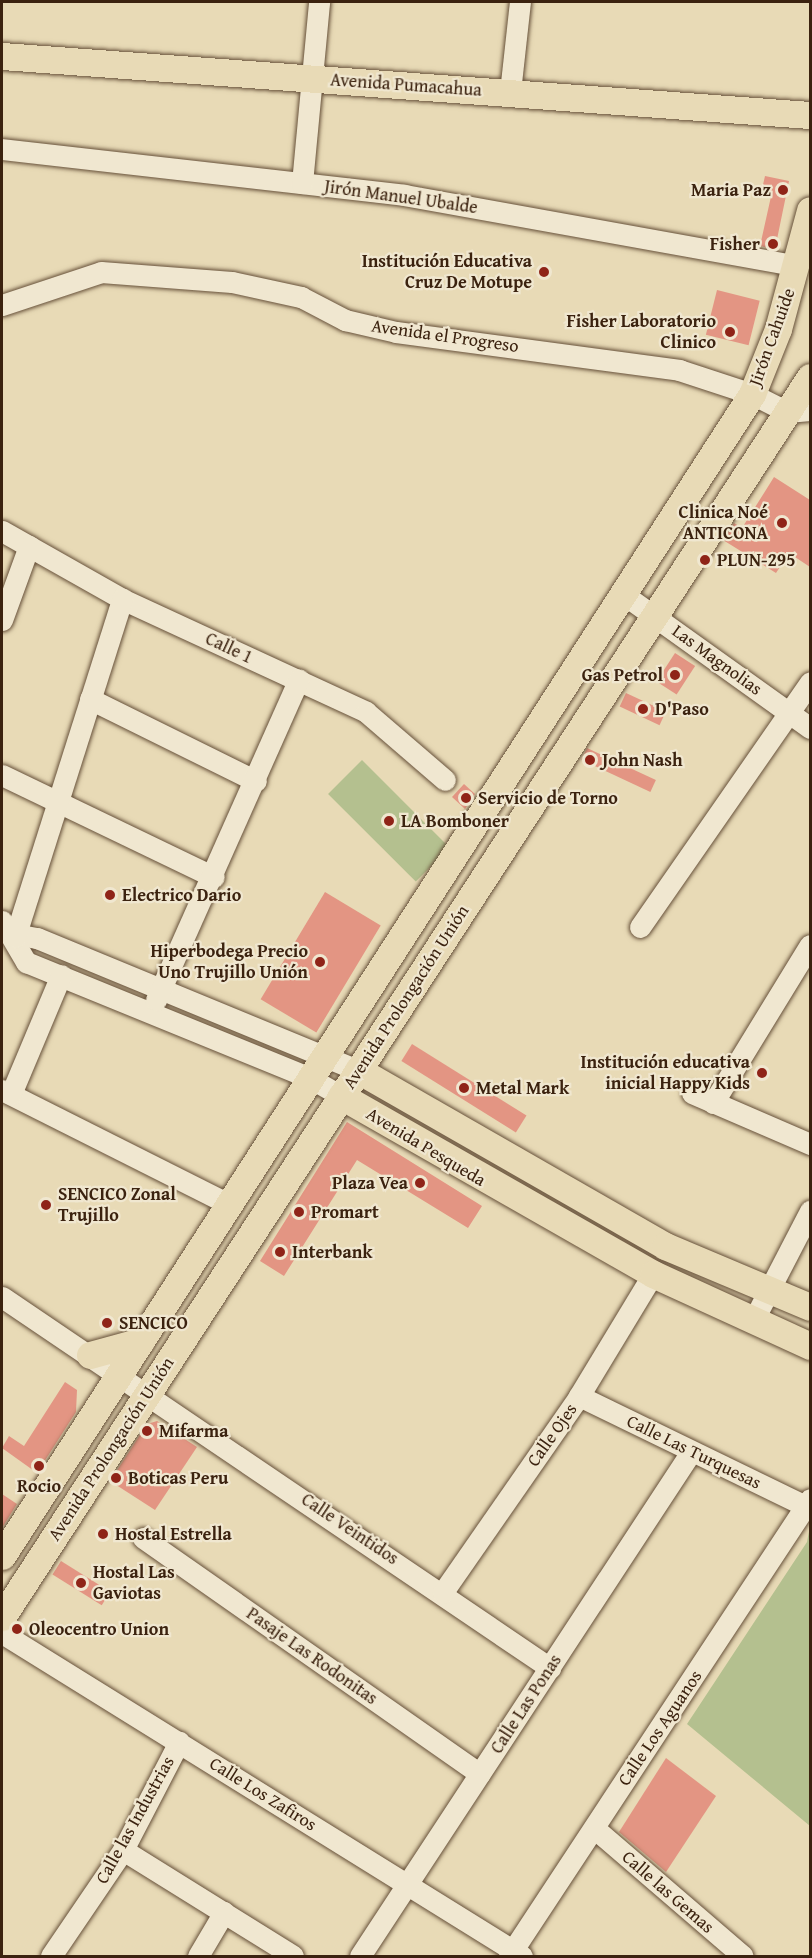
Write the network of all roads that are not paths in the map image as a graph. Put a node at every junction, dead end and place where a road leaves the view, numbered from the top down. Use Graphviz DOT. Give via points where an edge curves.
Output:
graph roads {
  1 [pos="319,2"];
  2 [pos="520,2"];
  3 [pos="2,56"];
  4 [pos="312,79"];
  5 [pos="510,92"];
  6 [pos="810,115"];
  7 [pos="2,149"];
  8 [pos="302,183"];
  9 [pos="810,210"];
  10 [pos="797,266"];
  11 [pos="2,305"];
  12 [pos="810,377"];
  13 [pos="752,394"];
  14 [pos="799,411"];
  15 [pos="2,531"];
  16 [pos="29,546"];
  17 [pos="623,594"];
  18 [pos="122,599"];
  19 [pos="655,615"];
  20 [pos="2,620"];
  21 [pos="298,679"];
  22 [pos="810,682"];
  23 [pos="90,699"];
  24 [pos="789,712"];
  25 [pos="810,728"];
  26 [pos="2,775"];
  27 [pos="445,780"];
  28 [pos="256,781"];
  29 [pos="57,804"];
  30 [pos="478,819"];
  31 [pos="509,839"];
  32 [pos="214,877"];
  33 [pos="2,921"];
  34 [pos="640,927"];
  35 [pos="8,934"];
  36 [pos="810,945"];
  37 [pos="61,975"];
  38 [pos="162,988"];
  39 [pos="150,1011"];
  40 [pos="326,1054"];
  41 [pos="358,1070"];
  42 [pos="310,1077"];
  43 [pos="6,1092"];
  44 [pos="692,1093"];
  45 [pos="341,1096"];
  46 [pos="713,1103"];
  47 [pos="810,1144"];
  48 [pos="516,1163"];
  49 [pos="498,1191"];
  50 [pos="229,1204"];
  51 [pos="810,1211"];
  52 [pos="653,1274"];
  53 [pos="771,1289"];
  54 [pos="5,1307"];
  55 [pos="810,1307"];
  56 [pos="754,1319"];
  57 [pos="141,1341"];
  58 [pos="810,1346"];
  59 [pos="90,1354"];
  60 [pos="119,1374"];
  61 [pos="147,1393"];
  62 [pos="579,1396"];
  63 [pos="692,1452"];
  64 [pos="809,1504"];
  65 [pos="143,1538"];
  66 [pos="2,1556"];
  67 [pos="443,1592"];
  68 [pos="2,1617"];
  69 [pos="2,1633"];
  70 [pos="550,1668"];
  71 [pos="179,1742"];
  72 [pos="480,1774"];
  73 [pos="594,1828"];
  74 [pos="123,1850"];
  75 [pos="408,1884"];
  76 [pos="224,1912"];
  77 [pos="515,1954"];
  78 [pos="51,1956"];
  79 [pos="198,1956"];
  80 [pos="293,1956"];
  81 [pos="360,1956"];
  82 [pos="743,1956"];
  1 -- 4 [label="street"];
  2 -- 5 [label="street"];
  3 -- 4 [label="main road, Avenida Pumacahua"];
  4 -- 5 [label="main road, Avenida Pumacahua"];
  4 -- 8 [label="street"];
  5 -- 6 [label="main road, Avenida Pumacahua"];
  7 -- 8 [label="street, Jirón Manuel Ubalde"];
  8 -- 10 [label="street, Jirón Manuel Ubalde" via="404,195"];
  9 -- 10 [label="main road, Jirón Cahuide"];
  10 -- 13 [label="main road, Jirón Cahuide"];
  11 -- 13 [label="street, Avenida el Progreso" via="101,272 157,273 301,297 345,320 396,332 648,365"];
  12 -- 14 [label="main road, Avenida Prolongación Unión"];
  13 -- 14 [label="street, Avenida el Progreso"];
  13 -- 17 [label="main road, Avenida Prolongación Unión"];
  14 -- 19 [label="main road, Avenida Prolongación Unión"];
  15 -- 16 [label="street, Calle 1"];
  16 -- 18 [label="street, Calle 1"];
  16 -- 20 [label="street"];
  17 -- 19 [label="street, Las Magnolias"];
  17 -- 30 [label="main road, Avenida Prolongación Unión"];
  18 -- 21 [label="street, Calle 1"];
  18 -- 23 [label="street"];
  19 -- 24 [label="street, Las Magnolias"];
  19 -- 31 [label="main road, Avenida Prolongación Unión"];
  21 -- 27 [label="street, Calle 1" via="366,712"];
  21 -- 28 [label="street"];
  22 -- 24 [label="street"];
  23 -- 28 [label="street"];
  23 -- 29 [label="street"];
  24 -- 25 [label="street, Las Magnolias"];
  24 -- 34 [label="street"];
  26 -- 29 [label="street"];
  28 -- 32 [label="street"];
  29 -- 32 [label="street"];
  29 -- 35 [label="street"];
  30 -- 31 [label="main road"];
  30 -- 40 [label="main road, Avenida Prolongación Unión"];
  31 -- 41 [label="main road, Avenida Prolongación Unión"];
  32 -- 38 [label="street"];
  33 -- 35 [label="street"];
  35 -- 37 [label="street, Avenida Pesqueda" via="26,962"];
  35 -- 38 [label="street, Avenida Pesqueda" via="37,938"];
  36 -- 46 [label="street"];
  37 -- 39 [label="street, Avenida Pesqueda"];
  37 -- 43 [label="street"];
  38 -- 39 [label="street"];
  38 -- 40 [label="street, Avenida Pesqueda"];
  39 -- 42 [label="street, Avenida Pesqueda"];
  40 -- 41 [label="street, Avenida Pesqueda"];
  40 -- 42 [label="main road, Avenida Prolongación Unión"];
  41 -- 45 [label="main road, Avenida Prolongación Unión"];
  41 -- 48 [label="main road, Avenida Pesqueda"];
  42 -- 45 [label="street, Avenida Pesqueda"];
  42 -- 50 [label="main road, Avenida Prolongación Unión"];
  43 -- 50 [label="street"];
  44 -- 46 [label="street"];
  45 -- 49 [label="main road, Avenida Pesqueda"];
  45 -- 61 [label="main road, Avenida Prolongación Unión"];
  46 -- 47 [label="street"];
  48 -- 49 [label="street"];
  48 -- 53 [label="main road, Avenida Pesqueda" via="665,1246"];
  49 -- 52 [label="main road, Avenida Pesqueda"];
  50 -- 57 [label="main road, Avenida Prolongación Unión"];
  51 -- 53 [label="street"];
  52 -- 56 [label="main road, Avenida Pesqueda"];
  52 -- 62 [label="street, Calle Ojes"];
  53 -- 55 [label="main road, Avenida Pesqueda"];
  53 -- 56 [label="street"];
  54 -- 59 [label="street, Calle Veintidos"];
  56 -- 58 [label="main road, Avenida Pesqueda"];
  57 -- 59 [label="main road"];
  57 -- 60 [label="main road, Avenida Prolongación Unión"];
  59 -- 60 [label="street, Calle Veintidos"];
  60 -- 61 [label="street, Calle Veintidos"];
  60 -- 66 [label="main road, Avenida Prolongación Unión"];
  61 -- 67 [label="street, Calle Veintidos"];
  61 -- 68 [label="main road, Avenida Prolongación Unión"];
  62 -- 63 [label="street, Calle Las Turquesas"];
  62 -- 67 [label="street, Calle Ojes"];
  63 -- 64 [label="street, Calle Las Turquesas"];
  63 -- 70 [label="street, Calle Las Ponas"];
  64 -- 73 [label="street, Calle Los Aguanos"];
  65 -- 72 [label="street, Pasaje Las Rodonitas"];
  67 -- 70 [label="street, Calle Veintidos"];
  69 -- 71 [label="street, Calle Los Zafiros"];
  70 -- 72 [label="street, Calle Las Ponas"];
  71 -- 74 [label="street, Calle las Industrias"];
  71 -- 75 [label="street, Calle Los Zafiros"];
  72 -- 75 [label="street, Calle Las Ponas"];
  73 -- 77 [label="street, Calle Los Aguanos"];
  73 -- 82 [label="street, Calle las Gemas"];
  74 -- 76 [label="street"];
  74 -- 78 [label="street, Calle las Industrias"];
  75 -- 77 [label="street, Calle Los Zafiros"];
  75 -- 81 [label="street, Calle Las Ponas"];
  76 -- 79 [label="street"];
  76 -- 80 [label="street"];
}
